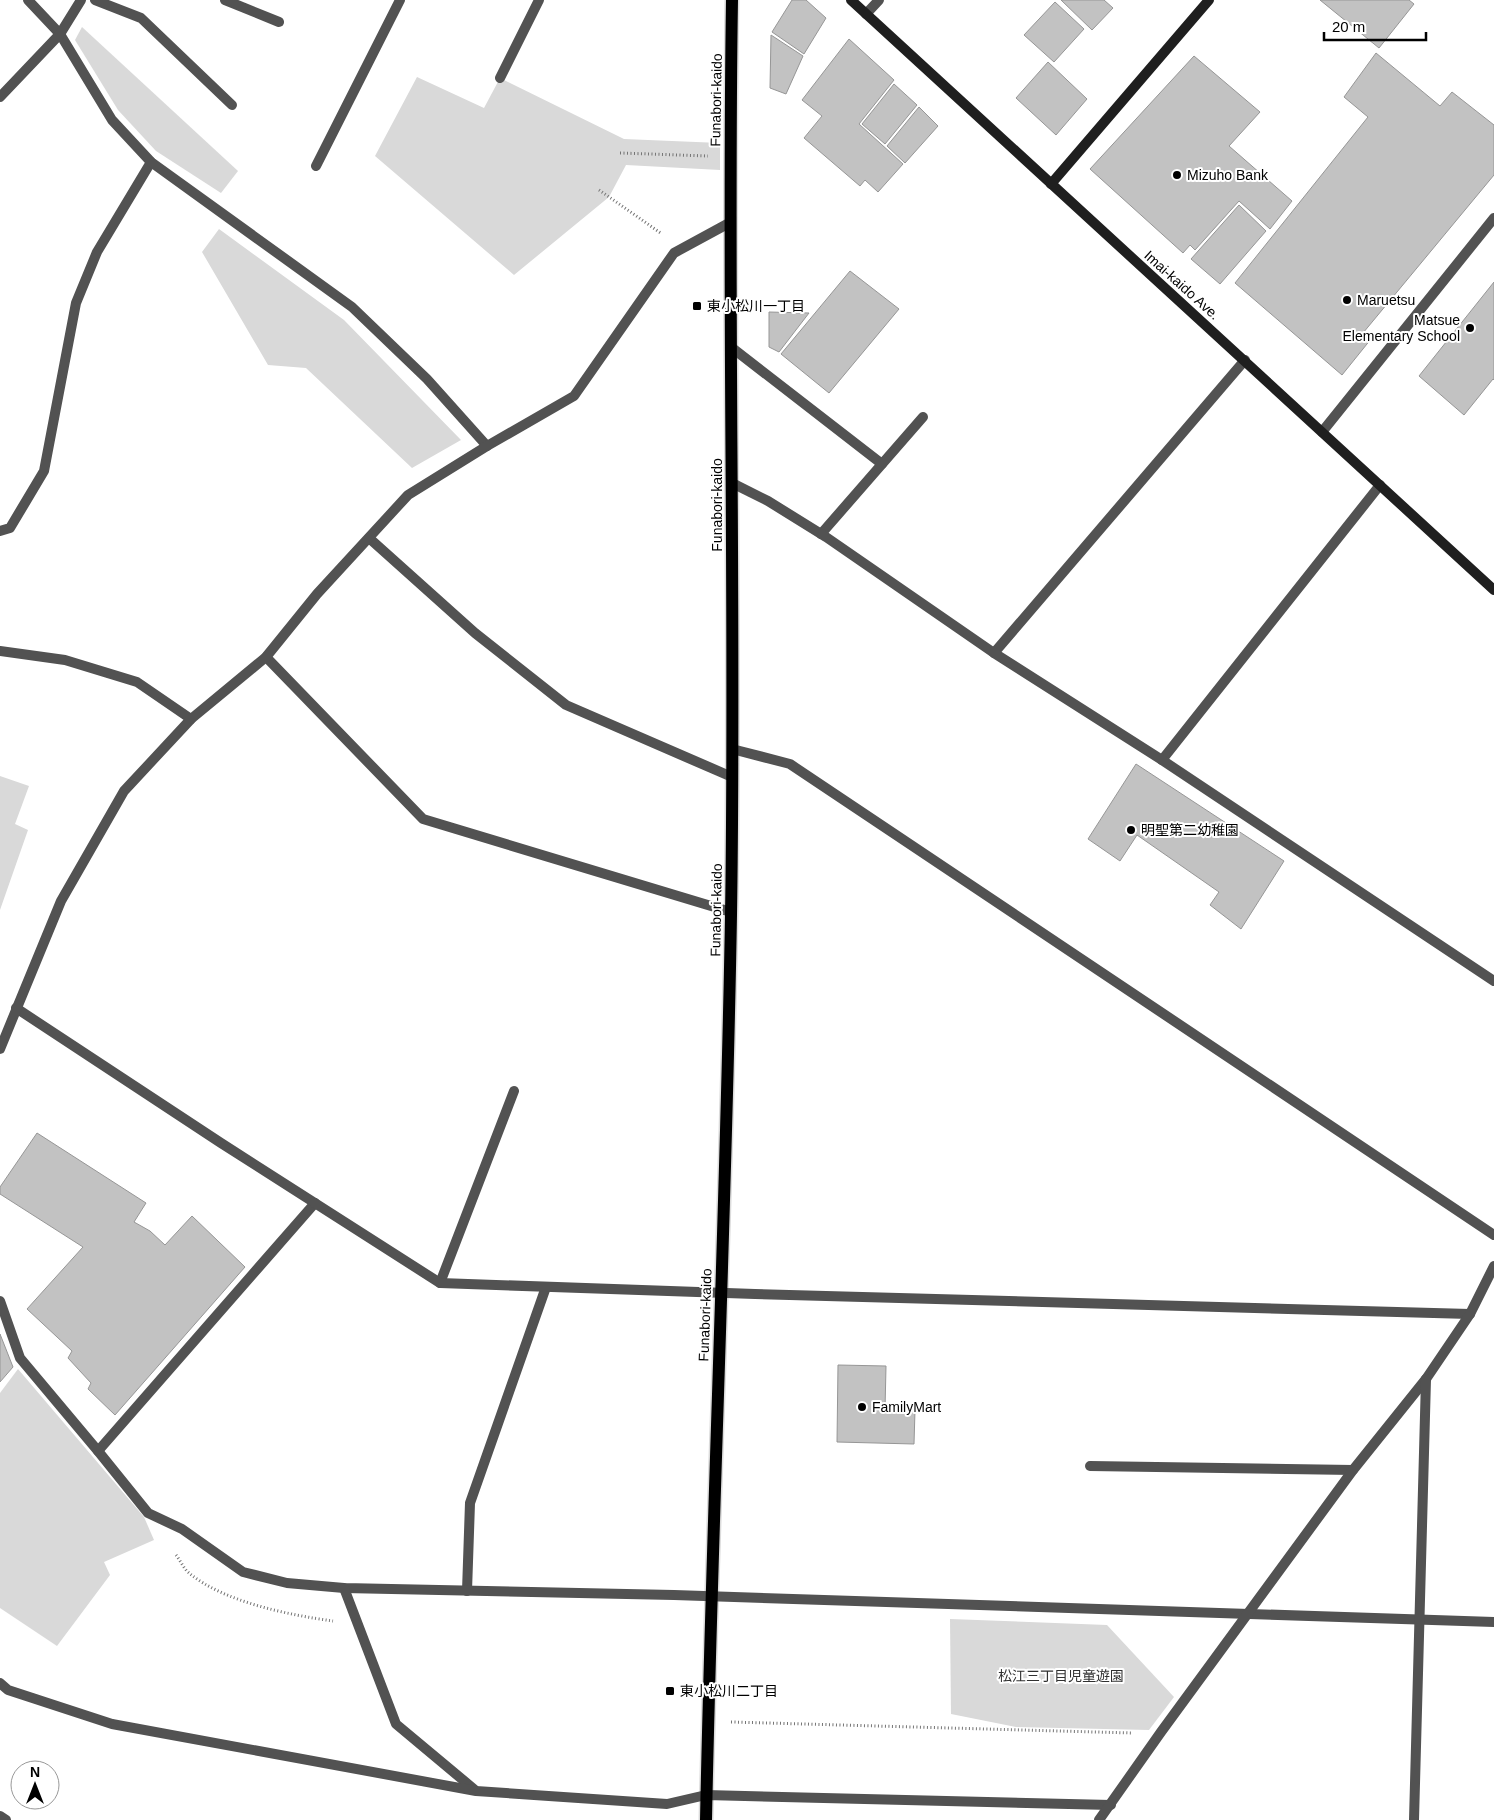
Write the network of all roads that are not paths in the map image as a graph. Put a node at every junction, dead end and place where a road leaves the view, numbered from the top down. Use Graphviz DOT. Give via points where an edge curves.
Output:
graph roads {
  1 [pos="28,0"];
  2 [pos="81,0"];
  3 [pos="95,0"];
  4 [pos="225,0"];
  5 [pos="400,0"];
  6 [pos="540,0"];
  7 [pos="732,0"];
  8 [pos="851,0"];
  9 [pos="879,0"];
  10 [pos="1209,0"];
  11 [pos="866,14"];
  12 [pos="279,22"];
  13 [pos="60,34"];
  14 [pos="500,78"];
  15 [pos="0,97"];
  16 [pos="232,105"];
  17 [pos="151,162"];
  18 [pos="316,166"];
  19 [pos="1051,184"];
  20 [pos="1494,218"];
  21 [pos="731,222"];
  22 [pos="731,347"];
  23 [pos="1245,360"];
  24 [pos="922,417"];
  25 [pos="1322,432"];
  26 [pos="487,446"];
  27 [pos="882,464"];
  28 [pos="732,482"];
  29 [pos="1380,485"];
  30 [pos="0,531"];
  31 [pos="821,534"];
  32 [pos="369,538"];
  33 [pos="1494,590"];
  34 [pos="0,651"];
  35 [pos="994,653"];
  36 [pos="266,657"];
  37 [pos="192,719"];
  38 [pos="732,749"];
  39 [pos="1162,760"];
  40 [pos="732,777"];
  41 [pos="731,912"];
  42 [pos="1494,981"];
  43 [pos="16,1008"];
  44 [pos="0,1049"];
  45 [pos="514,1092"];
  46 [pos="315,1203"];
  47 [pos="1494,1235"];
  48 [pos="1494,1266"];
  49 [pos="440,1283"];
  50 [pos="546,1287"];
  51 [pos="722,1293"];
  52 [pos="0,1301"];
  53 [pos="1470,1314"];
  54 [pos="1426,1379"];
  55 [pos="98,1450"];
  56 [pos="1090,1466"];
  57 [pos="1353,1470"];
  58 [pos="344,1588"];
  59 [pos="467,1591"];
  60 [pos="711,1596"];
  61 [pos="1248,1613"];
  62 [pos="1420,1620"];
  63 [pos="1494,1622"];
  64 [pos="0,1684"];
  65 [pos="476,1791"];
  66 [pos="706,1795"];
  67 [pos="1111,1805"];
  68 [pos="0,1816"];
  69 [pos="6,1820"];
  70 [pos="706,1820"];
  71 [pos="1099,1820"];
  72 [pos="1414,1820"];
  1 -- 13 [label="street"];
  2 -- 13 [label="street"];
  3 -- 16 [label="street" via="141,18"];
  4 -- 12 [label="street"];
  5 -- 18 [label="street"];
  6 -- 14 [label="street"];
  7 -- 21 [label="main road, Funabori-kaido"];
  8 -- 11 [label="street, Imai-kaido Ave."];
  9 -- 11 [label="street"];
  10 -- 19 [label="street"];
  11 -- 19 [label="street, Imai-kaido Ave."];
  13 -- 15 [label="street"];
  13 -- 17 [label="street" via="112,120"];
  17 -- 26 [label="street" via="352,307 427,379"];
  17 -- 30 [label="street" via="97,252 76,303 44,471 10,528"];
  19 -- 23 [label="street, Imai-kaido Ave."];
  20 -- 25 [label="street"];
  21 -- 22 [label="main road, Funabori-kaido"];
  21 -- 26 [label="street" via="674,253 574,396"];
  22 -- 27 [label="street"];
  22 -- 28 [label="main road, Funabori-kaido"];
  23 -- 25 [label="street, Imai-kaido Ave."];
  23 -- 35 [label="street"];
  24 -- 27 [label="street"];
  25 -- 29 [label="street, Imai-kaido Ave."];
  26 -- 32 [label="street" via="408,495"];
  27 -- 31 [label="street"];
  28 -- 31 [label="street"];
  28 -- 38 [label="main road, Funabori-kaido"];
  29 -- 33 [label="street, Imai-kaido Ave."];
  29 -- 39 [label="street"];
  31 -- 35 [label="street"];
  32 -- 36 [label="street" via="317,594"];
  32 -- 40 [label="street" via="475,634 566,705"];
  34 -- 37 [label="street" via="65,660 137,682"];
  35 -- 39 [label="street"];
  36 -- 37 [label="street"];
  36 -- 41 [label="street" via="424,819"];
  37 -- 43 [label="street" via="124,791 61,901"];
  38 -- 40 [label="main road, Funabori-kaido"];
  38 -- 47 [label="street" via="790,764"];
  39 -- 42 [label="street"];
  40 -- 41 [label="main road, Funabori-kaido"];
  41 -- 51 [label="main road, Funabori-kaido"];
  43 -- 44 [label="street"];
  43 -- 46 [label="street"];
  45 -- 49 [label="street"];
  46 -- 49 [label="street"];
  46 -- 55 [label="street"];
  48 -- 53 [label="street"];
  49 -- 50 [label="street"];
  50 -- 51 [label="street"];
  50 -- 59 [label="street" via="470,1503"];
  51 -- 53 [label="street"];
  51 -- 60 [label="main road, Funabori-kaido"];
  52 -- 55 [label="street" via="20,1358"];
  53 -- 54 [label="street"];
  54 -- 57 [label="street"];
  54 -- 62 [label="street"];
  55 -- 58 [label="street" via="148,1513 182,1529 243,1572 286,1583"];
  56 -- 57 [label="street"];
  57 -- 61 [label="street"];
  58 -- 59 [label="street"];
  58 -- 65 [label="street" via="396,1724"];
  59 -- 60 [label="street"];
  60 -- 61 [label="street"];
  60 -- 66 [label="main road, Funabori-kaido"];
  61 -- 62 [label="street"];
  61 -- 67 [label="street" via="1160,1732"];
  62 -- 63 [label="street"];
  62 -- 72 [label="street"];
  64 -- 65 [label="street" via="8,1690 112,1724"];
  65 -- 66 [label="street" via="668,1804"];
  66 -- 67 [label="street"];
  66 -- 70 [label="main road, Funabori-kaido"];
  67 -- 71 [label="street"];
  68 -- 69 [label="street"];
}
